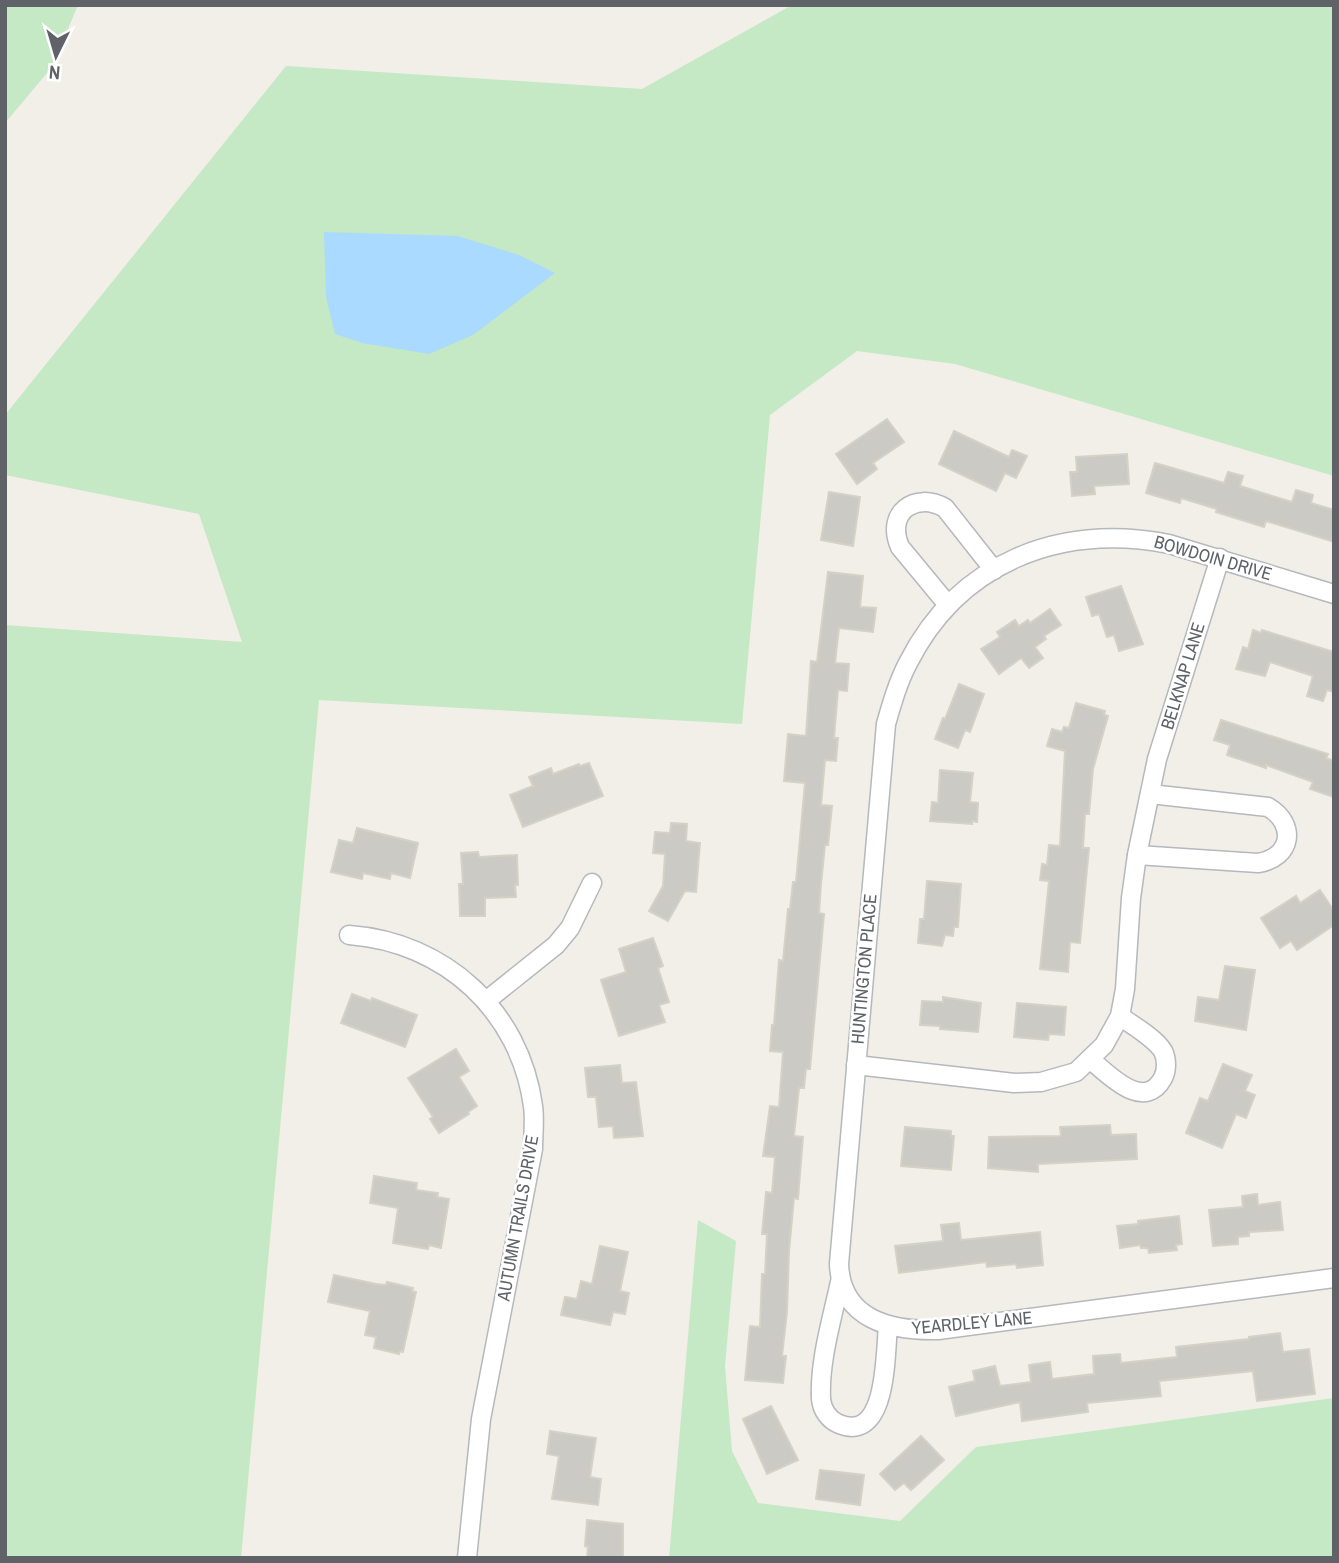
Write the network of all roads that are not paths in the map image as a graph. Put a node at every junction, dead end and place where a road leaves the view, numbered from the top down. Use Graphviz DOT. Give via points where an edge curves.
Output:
graph roads {
  1 [pos="1220,558"];
  2 [pos="1010,561"];
  3 [pos="994,570"];
  4 [pos="1334,594"];
  5 [pos="948,605"];
  6 [pos="1150,794"];
  7 [pos="1137,855"];
  8 [pos="592,883"];
  9 [pos="349,935"];
  10 [pos="486,1001"];
  11 [pos="1120,1016"];
  12 [pos="1091,1060"];
  13 [pos="856,1065"];
  14 [pos="1334,1278"];
  15 [pos="840,1282"];
  16 [pos="888,1326"];
  17 [pos="467,1558"];
  1 -- 2 [label="street, BOWDOIN DRIVE" via="1144,539 1110,537 1059,542"];
  1 -- 4 [label="street, BOWDOIN DRIVE"];
  1 -- 6 [label="street, BELKNAP LANE"];
  2 -- 3 [label="street, HUNTINGTON PLACE"];
  3 -- 5 [label="street, HUNTINGTON PLACE"];
  3 -- 5 [label="street" via="946,508 935,502 912,504 897,521 897,540"];
  5 -- 13 [label="street, HUNTINGTON PLACE" via="907,664 886,724"];
  6 -- 7 [label="street, BELKNAP LANE"];
  6 -- 7 [label="street" via="1268,807 1284,822 1287,839 1274,858 1258,863"];
  7 -- 11 [label="street, BELKNAP LANE"];
  8 -- 10 [label="street" via="570,928 556,945"];
  9 -- 10 [label="street, AUTUMN TRAILS DRIVE" via="405,945 464,979"];
  10 -- 17 [label="street, AUTUMN TRAILS DRIVE" via="516,1047 528,1080 534,1108 533,1149 485,1394"];
  11 -- 12 [label="street, BELKNAP LANE"];
  11 -- 12 [label="street" via="1163,1051 1166,1072 1161,1082 1142,1092 1130,1091"];
  12 -- 13 [label="street, BELKNAP LANE" via="1060,1079 1014,1083"];
  13 -- 15 [label="street, HUNTINGTON PLACE"];
  14 -- 16 [label="street, YEARDLEY LANE" via="938,1329 910,1331"];
  15 -- 16 [label="street" via="852,1303"];
  15 -- 16 [label="street, YEARDLEY LANE" via="826,1344 821,1401 832,1420 854,1426 874,1415"];
}
